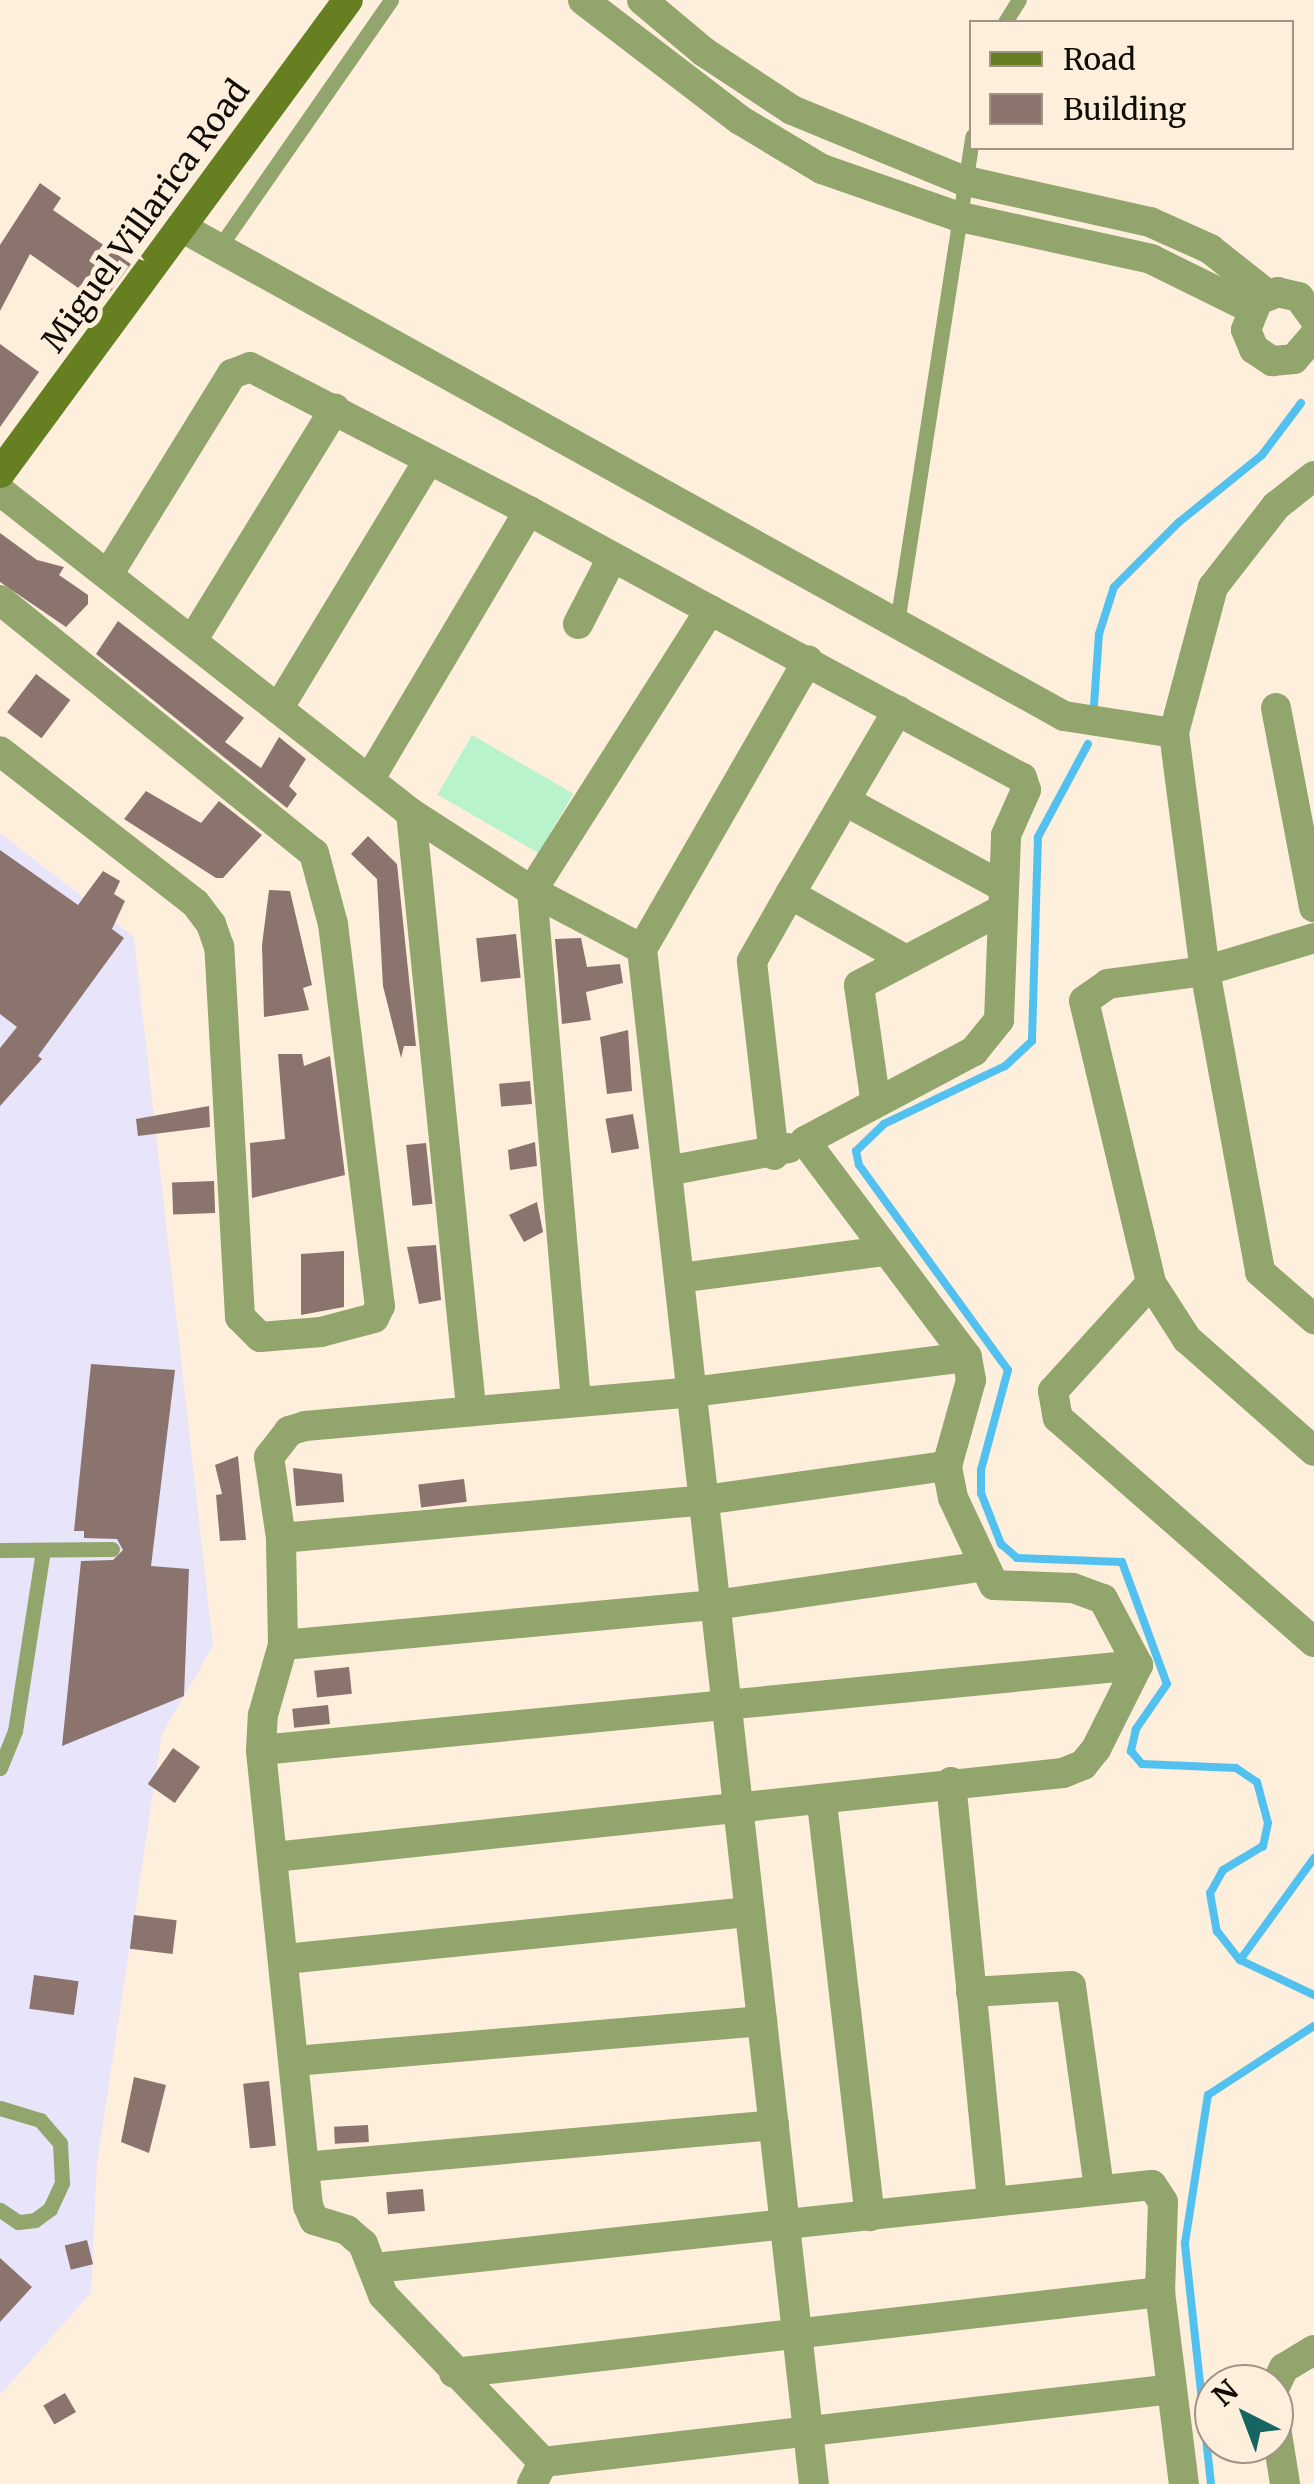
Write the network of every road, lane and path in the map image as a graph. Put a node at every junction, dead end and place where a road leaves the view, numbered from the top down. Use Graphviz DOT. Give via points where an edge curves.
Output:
graph roads {
  1 [pos="348,0"];
  2 [pos="391,0"];
  3 [pos="583,0"];
  4 [pos="642,0"];
  5 [pos="969,149"];
  6 [pos="962,180"];
  7 [pos="956,216"];
  8 [pos="182,226"];
  9 [pos="218,249"];
  10 [pos="1260,302"];
  11 [pos="1314,318"];
  12 [pos="1310,350"];
  13 [pos="335,409"];
  14 [pos="429,460"];
  15 [pos="0,473"];
  16 [pos="1314,476"];
  17 [pos="0,491"];
  18 [pos="530,511"];
  19 [pos="612,558"];
  20 [pos="109,573"];
  21 [pos="0,600"];
  22 [pos="710,610"];
  23 [pos="897,623"];
  24 [pos="578,624"];
  25 [pos="192,641"];
  26 [pos="808,660"];
  27 [pos="1276,708"];
  28 [pos="278,709"];
  29 [pos="898,710"];
  30 [pos="1174,733"];
  31 [pos="0,750"];
  32 [pos="1300,758"];
  33 [pos="368,780"];
  34 [pos="848,802"];
  35 [pos="411,813"];
  36 [pos="532,891"];
  37 [pos="790,894"];
  38 [pos="1002,898"];
  39 [pos="1314,907"];
  40 [pos="1314,938"];
  41 [pos="642,949"];
  42 [pos="906,960"];
  43 [pos="1205,972"];
  44 [pos="875,1098"];
  45 [pos="805,1140"];
  46 [pos="774,1156"];
  47 [pos="667,1171"];
  48 [pos="885,1251"];
  49 [pos="679,1278"];
  50 [pos="1151,1283"];
  51 [pos="1314,1318"];
  52 [pos="967,1357"];
  53 [pos="692,1392"];
  54 [pos="576,1401"];
  55 [pos="472,1407"];
  56 [pos="1314,1451"];
  57 [pos="947,1466"];
  58 [pos="704,1500"];
  59 [pos="280,1538"];
  60 [pos="112,1549"];
  61 [pos="0,1550"];
  62 [pos="43,1551"];
  63 [pos="984,1566"];
  64 [pos="715,1604"];
  65 [pos="1314,1642"];
  66 [pos="283,1646"];
  67 [pos="1138,1665"];
  68 [pos="727,1708"];
  69 [pos="261,1750"];
  70 [pos="0,1768"];
  71 [pos="951,1782"];
  72 [pos="822,1803"];
  73 [pos="738,1809"];
  74 [pos="274,1857"];
  75 [pos="750,1912"];
  76 [pos="285,1959"];
  77 [pos="971,1992"];
  78 [pos="762,2021"];
  79 [pos="295,2060"];
  80 [pos="0,2108"];
  81 [pos="774,2125"];
  82 [pos="304,2166"];
  83 [pos="1099,2187"];
  84 [pos="992,2202"];
  85 [pos="0,2210"];
  86 [pos="870,2216"];
  87 [pos="785,2224"];
  88 [pos="374,2268"];
  89 [pos="1160,2292"];
  90 [pos="797,2334"];
  91 [pos="1314,2350"];
  92 [pos="1291,2364"];
  93 [pos="454,2373"];
  94 [pos="1172,2390"];
  95 [pos="808,2436"];
  96 [pos="537,2473"];
  97 [pos="814,2484"];
  98 [pos="1184,2484"];
  1 -- 8 [label="main road, Miguel Villarica Road"];
  2 -- 9 [label="lane"];
  3 -- 7 [label="street" via="740,120 822,169"];
  4 -- 6 [label="street" via="704,52 792,110"];
  5 -- 6 [label="lane"];
  6 -- 7 [label="lane"];
  6 -- 10 [label="street" via="1150,222 1210,249"];
  7 -- 10 [label="street" via="1151,259"];
  7 -- 23 [label="lane"];
  8 -- 9 [label="street"];
  8 -- 15 [label="main road, Miguel Villarica Road"];
  9 -- 23 [label="street"];
  10 -- 11 [label="street" via="1299,298"];
  10 -- 12 [label="street" via="1248,340 1262,356 1283,361"];
  13 -- 14 [label="street"];
  13 -- 20 [label="street" via="260,368 232,374"];
  13 -- 25 [label="street"];
  14 -- 18 [label="street"];
  14 -- 28 [label="street"];
  16 -- 30 [label="street" via="1276,506 1213,587"];
  17 -- 20 [label="street"];
  18 -- 19 [label="street"];
  18 -- 33 [label="street"];
  19 -- 22 [label="street"];
  19 -- 24 [label="street"];
  20 -- 25 [label="street"];
  21 -- 31 [label="street" via="314,853 332,924 380,1306 374,1318 322,1332 260,1337 240,1317 219,947 211,924 194,903"];
  22 -- 26 [label="street"];
  22 -- 36 [label="street"];
  23 -- 30 [label="street" via="1064,716"];
  25 -- 28 [label="street"];
  26 -- 29 [label="street"];
  26 -- 41 [label="street"];
  27 -- 32 [label="street"];
  28 -- 33 [label="street"];
  29 -- 34 [label="street"];
  29 -- 38 [label="street" via="1022,778 1026,790 1006,835"];
  30 -- 43 [label="street"];
  32 -- 39 [label="street"];
  33 -- 35 [label="street"];
  34 -- 37 [label="street"];
  34 -- 38 [label="street"];
  35 -- 36 [label="street"];
  35 -- 55 [label="street"];
  36 -- 41 [label="street"];
  36 -- 54 [label="street"];
  37 -- 42 [label="street"];
  37 -- 46 [label="street" via="752,962"];
  38 -- 42 [label="street"];
  38 -- 44 [label="street" via="999,1020 974,1050"];
  40 -- 43 [label="street"];
  41 -- 47 [label="street"];
  42 -- 44 [label="street" via="859,985"];
  43 -- 50 [label="street" via="1108,984 1084,1001"];
  43 -- 51 [label="street" via="1260,1272"];
  44 -- 45 [label="street"];
  45 -- 46 [label="street"];
  45 -- 48 [label="street"];
  46 -- 47 [label="street"];
  47 -- 49 [label="street"];
  48 -- 49 [label="street"];
  48 -- 52 [label="street"];
  49 -- 53 [label="street"];
  50 -- 56 [label="street" via="1188,1339"];
  50 -- 65 [label="street" via="1053,1391 1058,1418"];
  52 -- 53 [label="street"];
  52 -- 57 [label="street" via="970,1380"];
  53 -- 54 [label="street"];
  53 -- 58 [label="street"];
  54 -- 55 [label="street"];
  55 -- 59 [label="street" via="289,1431 269,1456"];
  57 -- 58 [label="street"];
  57 -- 63 [label="street" via="953,1498"];
  58 -- 59 [label="street"];
  58 -- 64 [label="street"];
  59 -- 66 [label="street"];
  60 -- 62 [label="lane"];
  61 -- 62 [label="lane"];
  62 -- 70 [label="lane" via="16,1731"];
  63 -- 64 [label="street"];
  63 -- 67 [label="street" via="994,1585 1072,1588 1104,1599"];
  64 -- 66 [label="street"];
  64 -- 68 [label="street"];
  66 -- 69 [label="street" via="263,1715"];
  67 -- 68 [label="street"];
  67 -- 71 [label="street" via="1083,1765 1063,1773"];
  68 -- 69 [label="street"];
  68 -- 73 [label="street"];
  69 -- 74 [label="street"];
  71 -- 72 [label="street"];
  71 -- 77 [label="street"];
  72 -- 73 [label="street"];
  72 -- 86 [label="street"];
  73 -- 74 [label="street"];
  73 -- 75 [label="street"];
  74 -- 76 [label="street"];
  75 -- 76 [label="street"];
  75 -- 78 [label="street"];
  76 -- 79 [label="street"];
  77 -- 83 [label="street" via="1071,1986"];
  77 -- 84 [label="street"];
  78 -- 79 [label="street"];
  78 -- 81 [label="street"];
  79 -- 82 [label="street"];
  80 -- 85 [label="lane" via="40,2120 60,2143 62,2182 50,2208 35,2220 18,2222"];
  81 -- 82 [label="street"];
  81 -- 87 [label="street"];
  82 -- 88 [label="street" via="314,2220 347,2230"];
  83 -- 84 [label="street"];
  83 -- 89 [label="street" via="1152,2185 1160,2191"];
  84 -- 86 [label="street"];
  86 -- 87 [label="street"];
  87 -- 88 [label="street"];
  87 -- 90 [label="street"];
  88 -- 93 [label="street" via="383,2295"];
  89 -- 90 [label="street"];
  89 -- 94 [label="street"];
  90 -- 93 [label="street"];
  90 -- 95 [label="street"];
  91 -- 92 [label="street"];
  93 -- 96 [label="street"];
  94 -- 95 [label="street"];
  94 -- 98 [label="street"];
  95 -- 96 [label="street"];
  95 -- 97 [label="street"];
}
